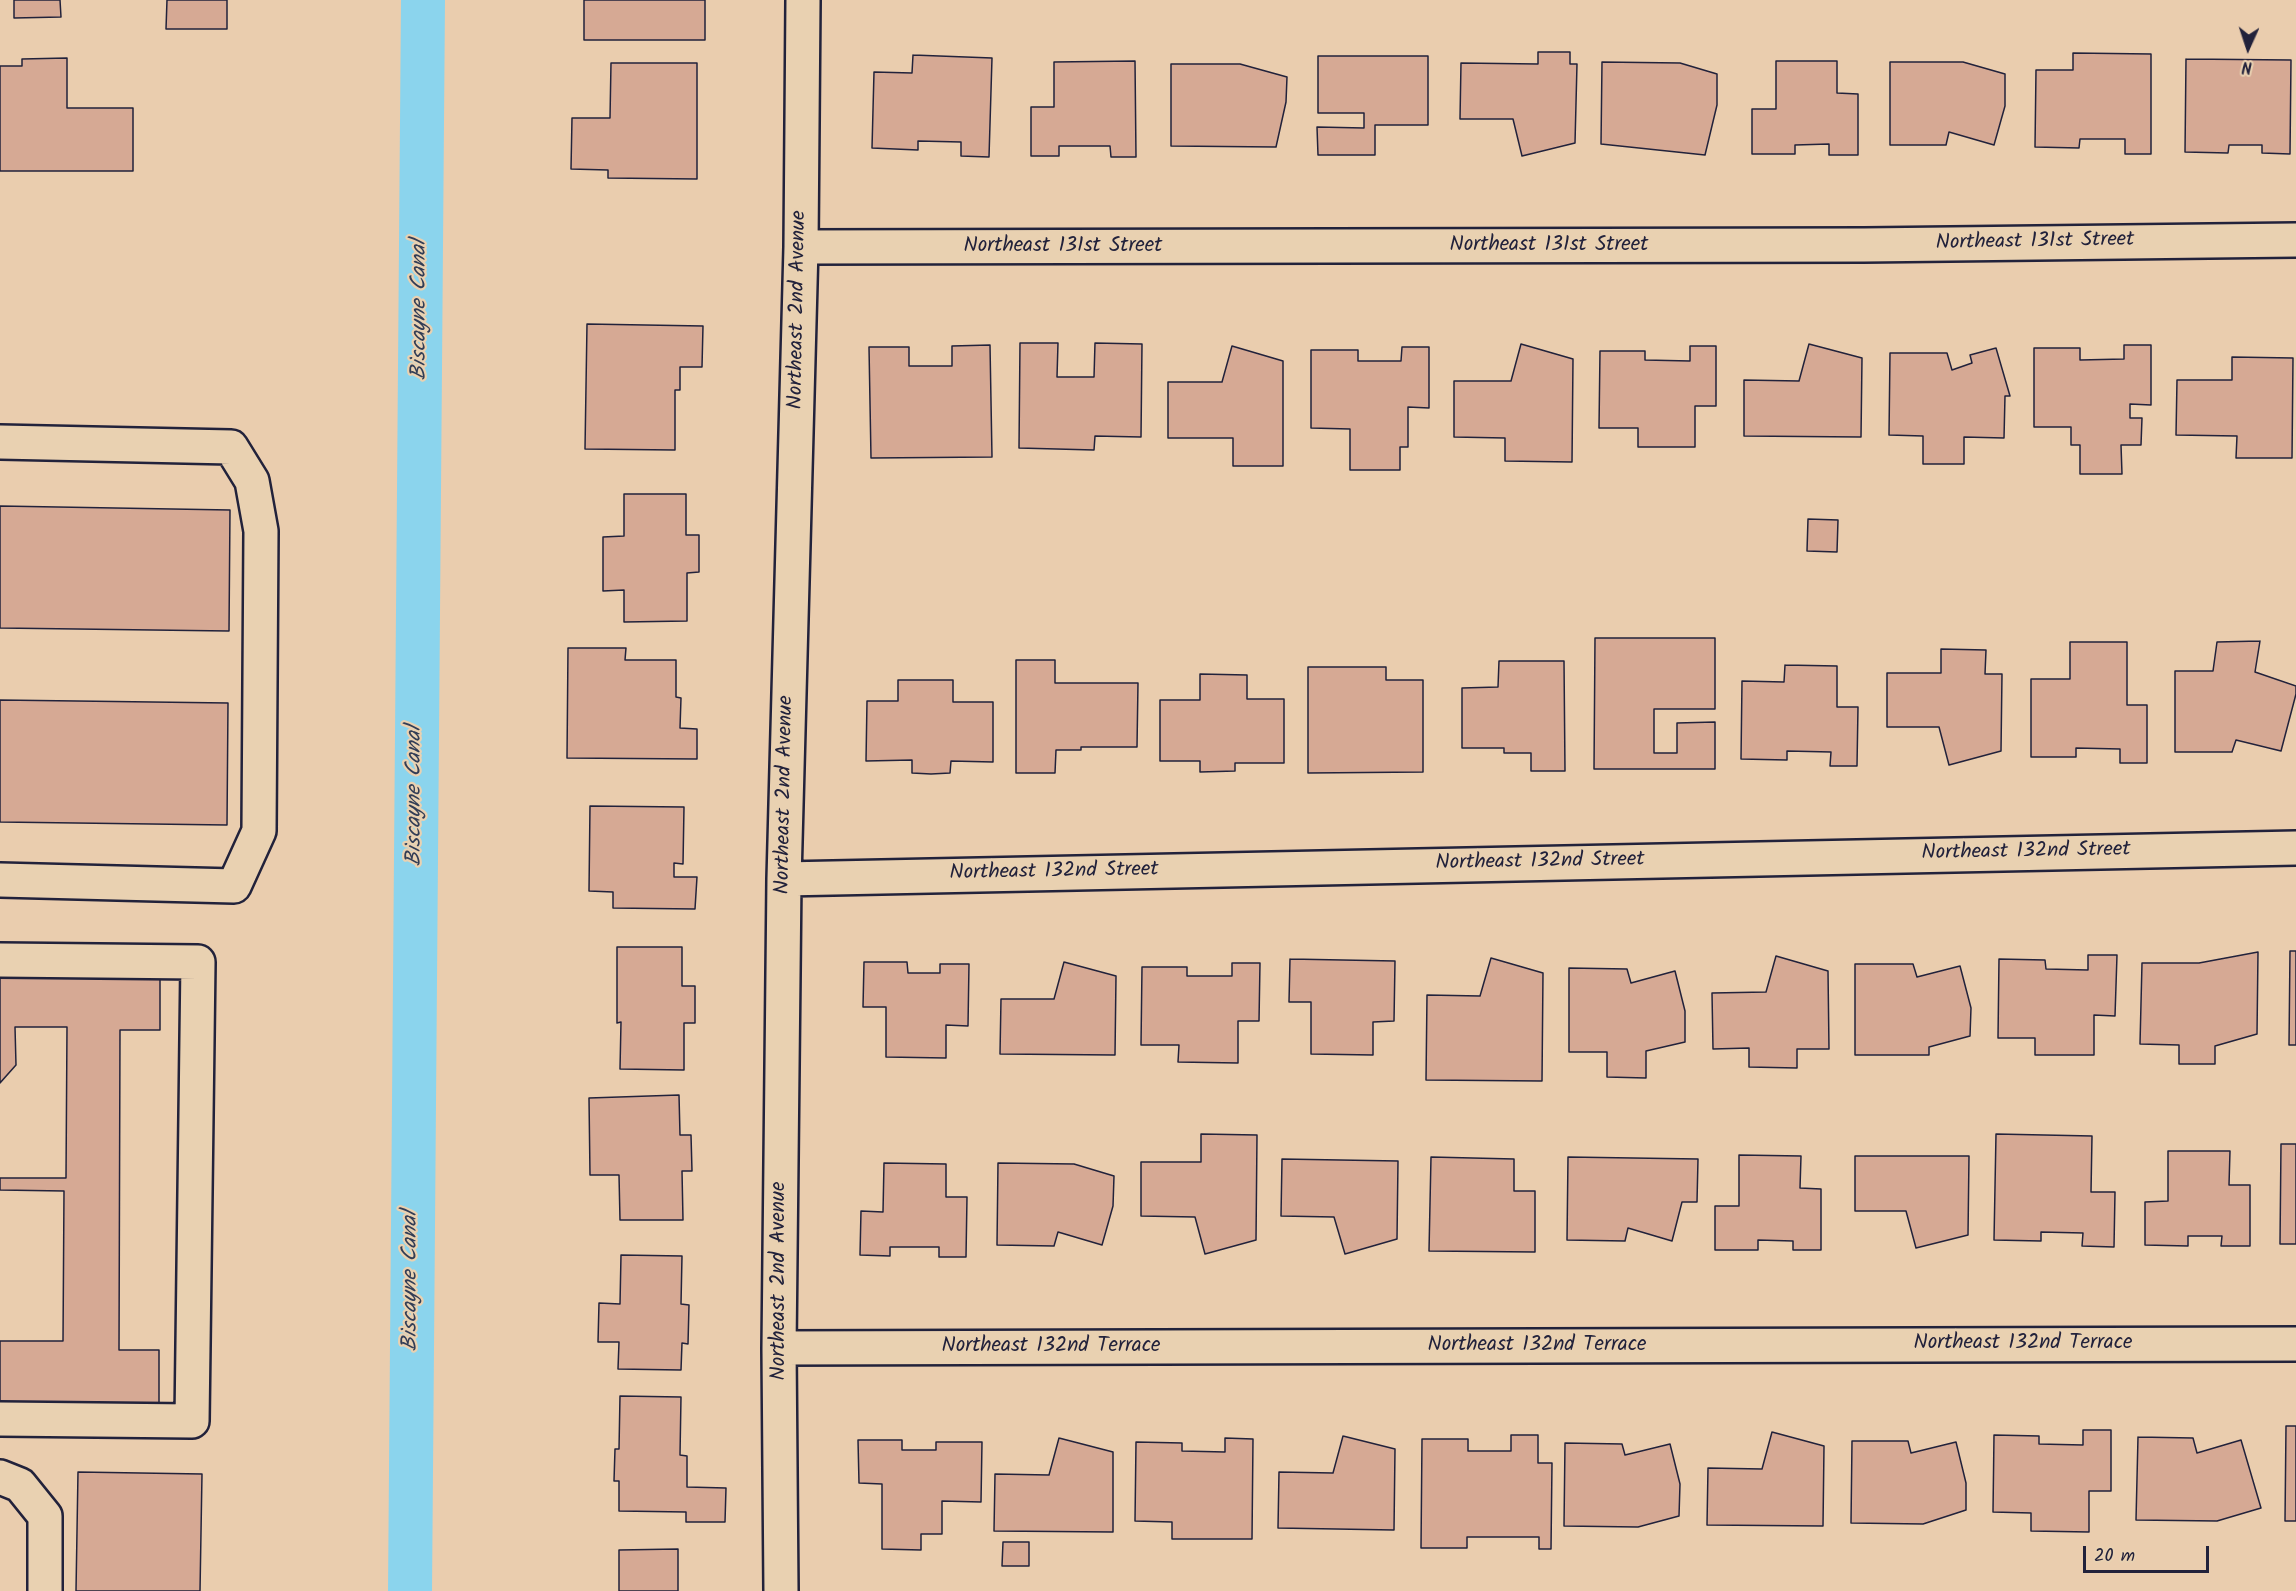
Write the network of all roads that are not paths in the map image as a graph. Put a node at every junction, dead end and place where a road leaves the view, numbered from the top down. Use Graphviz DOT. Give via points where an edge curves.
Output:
graph roads {
  1 [pos="803,0"];
  2 [pos="2296,240"];
  3 [pos="801,247"];
  4 [pos="0,442"];
  5 [pos="2296,848"];
  6 [pos="784,879"];
  7 [pos="0,880"];
  8 [pos="0,960"];
  9 [pos="2296,1344"];
  10 [pos="779,1348"];
  11 [pos="0,1419"];
  12 [pos="0,1478"];
  13 [pos="45,1591"];
  14 [pos="781,1591"];
  1 -- 3 [label="street, Northeast 2nd Avenue"];
  2 -- 3 [label="street, Northeast 131st Street"];
  3 -- 6 [label="street, Northeast 2nd Avenue"];
  4 -- 7 [label="street" via="231,447 252,481 261,531 259,831 234,886"];
  5 -- 6 [label="street, Northeast 132nd Street"];
  6 -- 10 [label="street, Northeast 2nd Avenue"];
  8 -- 11 [label="street" via="198,962 192,1422"];
  9 -- 10 [label="street, Northeast 132nd Terrace"];
  10 -- 14 [label="street, Northeast 2nd Avenue"];
  12 -- 13 [label="street" via="20,1485 45,1516"];
}
